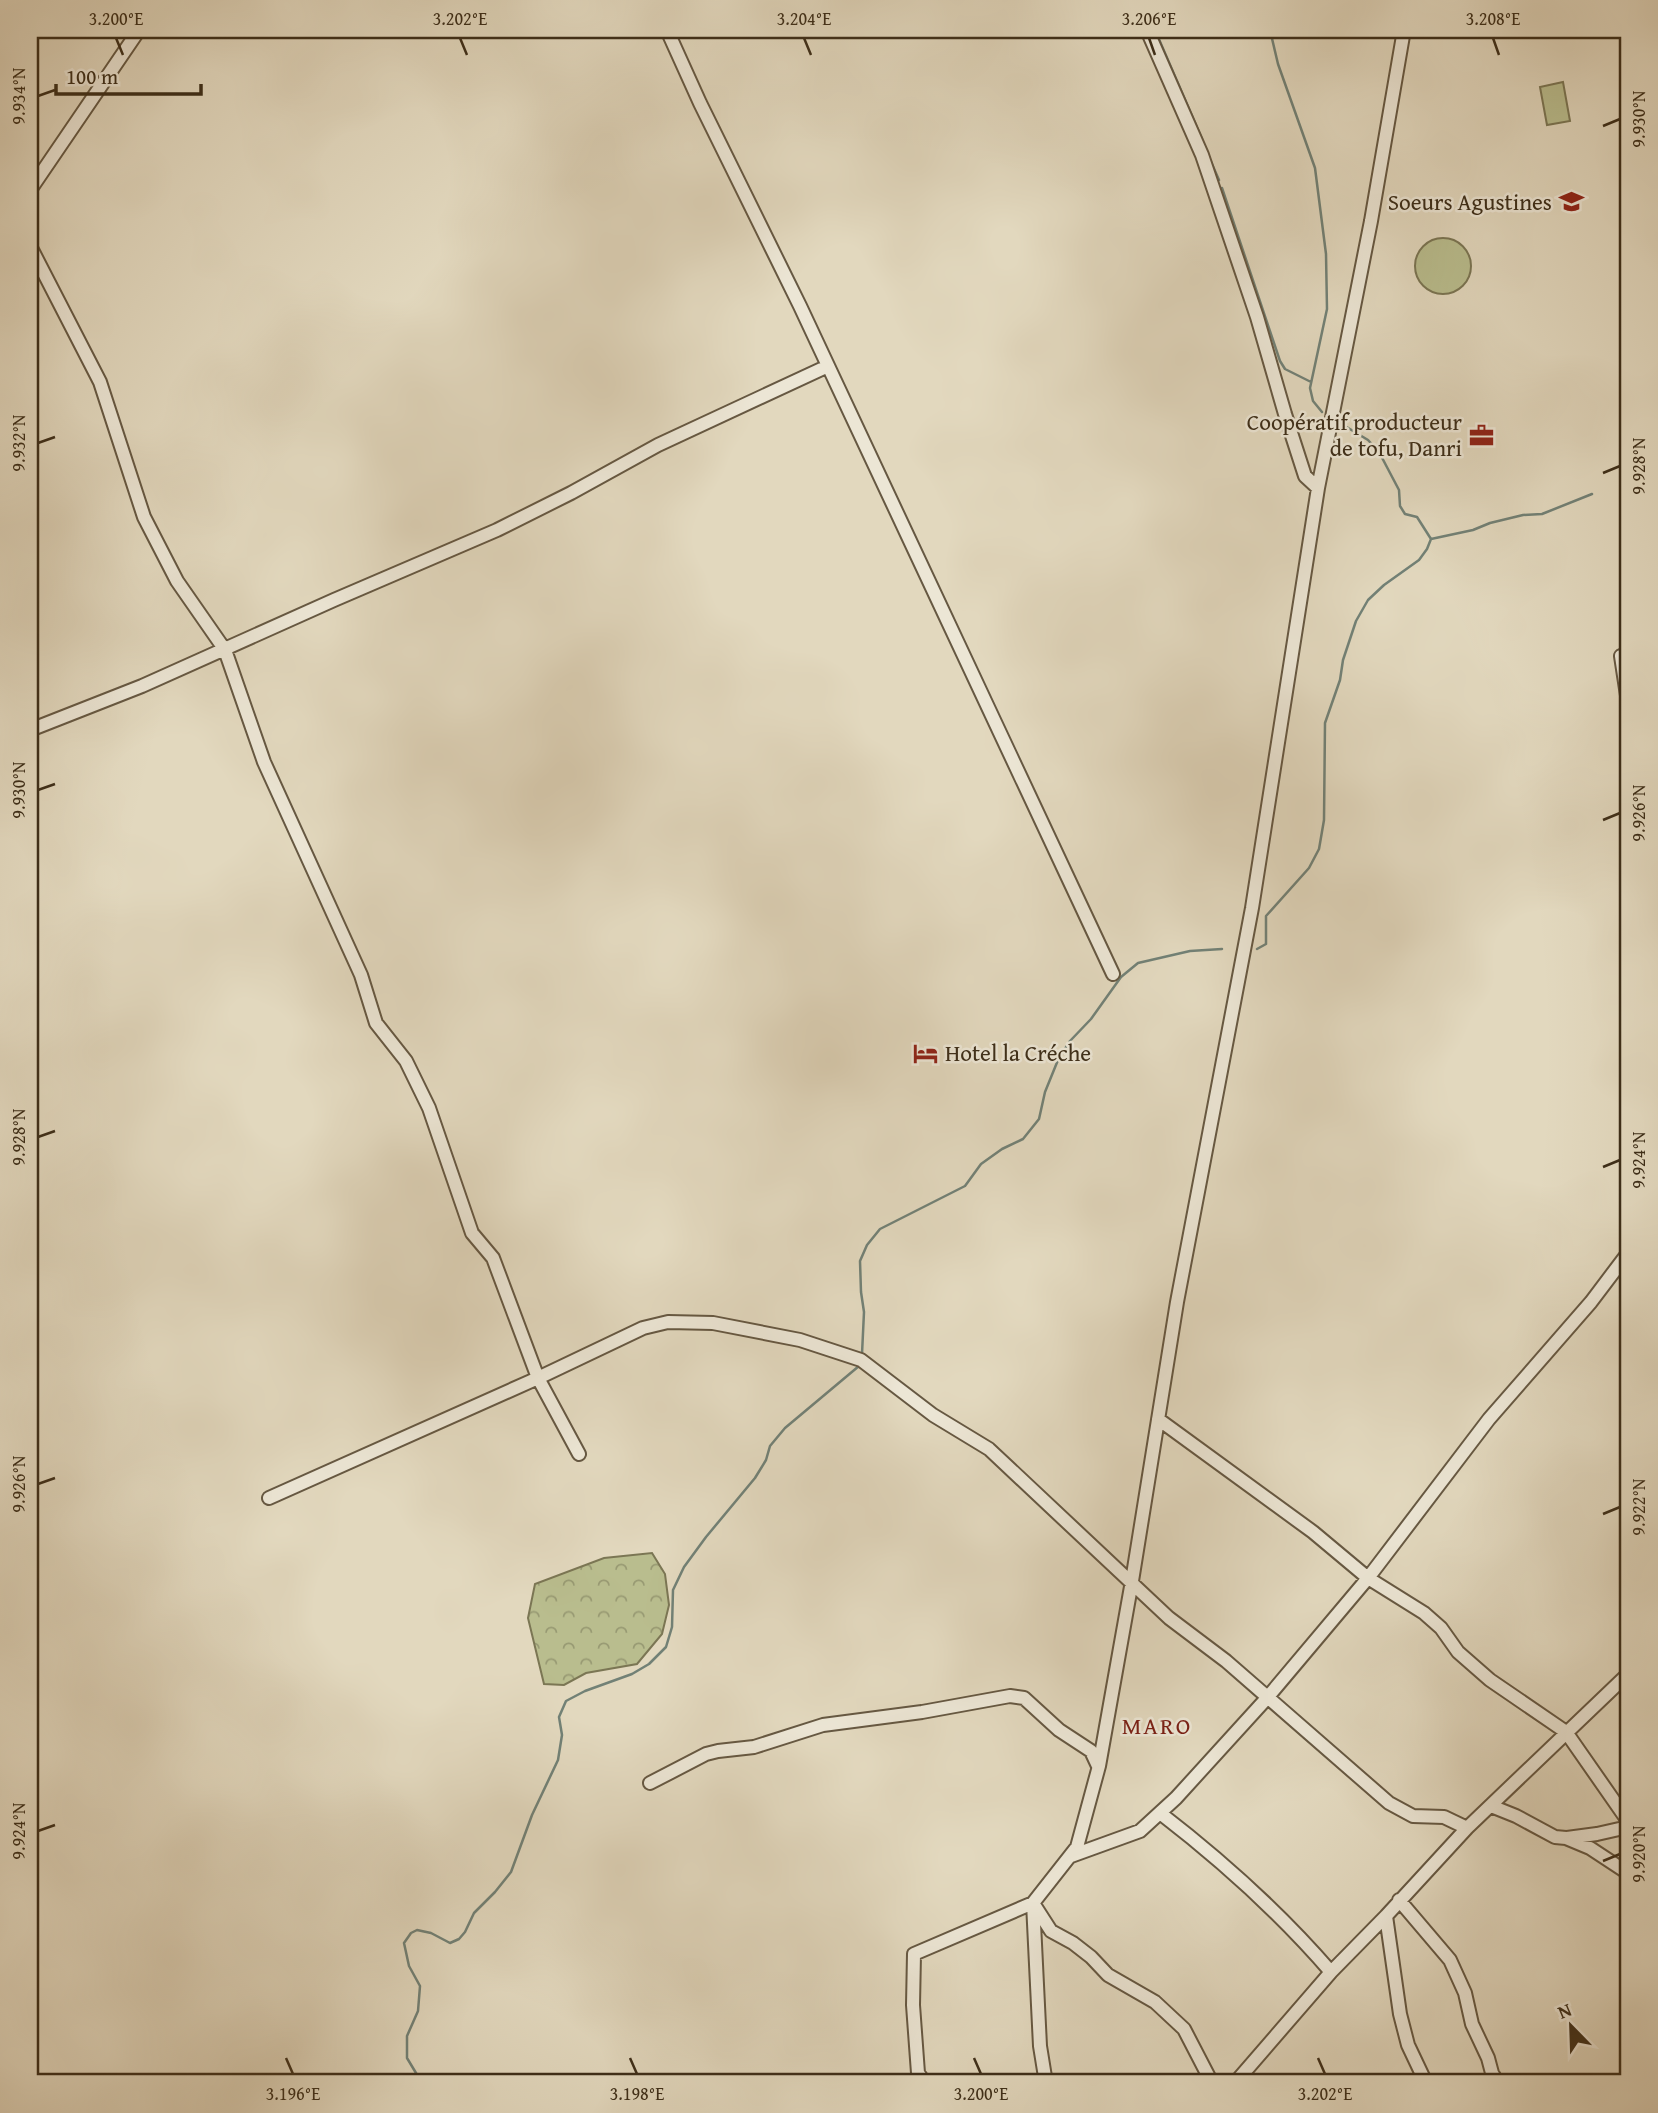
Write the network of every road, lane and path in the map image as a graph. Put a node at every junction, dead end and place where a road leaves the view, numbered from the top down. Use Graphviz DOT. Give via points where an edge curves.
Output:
graph roads {
  1 [pos="139,30"];
  2 [pos="667,30"];
  3 [pos="1147,30"];
  4 [pos="1404,30"];
  5 [pos="30,190"];
  6 [pos="30,246"];
  7 [pos="828,366"];
  8 [pos="1318,488"];
  9 [pos="225,650"];
  10 [pos="1628,654"];
  11 [pos="1628,702"];
  12 [pos="30,730"];
  13 [pos="1113,974"];
  14 [pos="1628,1253"];
  15 [pos="538,1378"];
  16 [pos="1158,1419"];
  17 [pos="579,1454"];
  18 [pos="269,1498"];
  19 [pos="1368,1578"];
  20 [pos="1132,1581"];
  21 [pos="1628,1674"];
  22 [pos="1266,1698"];
  23 [pos="1566,1732"];
  24 [pos="1099,1766"];
  25 [pos="650,1783"];
  26 [pos="1491,1806"];
  27 [pos="1160,1813"];
  28 [pos="1628,1821"];
  29 [pos="1628,1827"];
  30 [pos="1467,1828"];
  31 [pos="1566,1839"];
  32 [pos="1071,1856"];
  33 [pos="1628,1873"];
  34 [pos="1399,1900"];
  35 [pos="1033,1903"];
  36 [pos="1386,1916"];
  37 [pos="1331,1972"];
  38 [pos="925,2083"];
  39 [pos="1046,2083"];
  40 [pos="1212,2083"];
  41 [pos="1235,2083"];
  42 [pos="1426,2083"];
  43 [pos="1499,2083"];
  1 -- 5 [label="street"];
  2 -- 7 [label="street"];
  3 -- 8 [label="street" via="1202,155 1305,477"];
  4 -- 8 [label="street"];
  6 -- 9 [label="street" via="100,382 144,517 177,581"];
  7 -- 9 [label="street" via="658,445 497,530"];
  7 -- 13 [label="street"];
  8 -- 16 [label="street" via="1252,908"];
  9 -- 12 [label="street"];
  9 -- 15 [label="street" via="264,762 361,975 376,1023 406,1060 429,1108 472,1233 493,1258"];
  10 -- 11 [label="street" via="1621,656"];
  14 -- 19 [label="street" via="1489,1419"];
  15 -- 17 [label="street"];
  15 -- 18 [label="street"];
  15 -- 20 [label="street" via="643,1328 668,1322 713,1323 838,1351 861,1360 933,1415 989,1449"];
  16 -- 19 [label="street"];
  16 -- 20 [label="street"];
  19 -- 22 [label="street"];
  19 -- 23 [label="street" via="1424,1612 1490,1680"];
  20 -- 22 [label="street"];
  20 -- 24 [label="street"];
  21 -- 23 [label="street"];
  22 -- 27 [label="street"];
  22 -- 30 [label="street" via="1389,1803 1413,1816 1444,1817"];
  23 -- 26 [label="street"];
  23 -- 28 [label="street"];
  24 -- 25 [label="street" via="1091,1751 1024,1698 1010,1696 824,1725 754,1747 718,1751"];
  24 -- 32 [label="street"];
  26 -- 30 [label="street"];
  26 -- 31 [label="street"];
  27 -- 32 [label="street" via="1140,1831"];
  27 -- 37 [label="street" via="1208,1850 1301,1937"];
  29 -- 31 [label="street"];
  30 -- 34 [label="street"];
  31 -- 33 [label="street" via="1590,1848"];
  32 -- 35 [label="street"];
  34 -- 36 [label="street"];
  34 -- 43 [label="street" via="1450,1960 1465,1993 1472,2025"];
  35 -- 38 [label="street" via="914,1954 918,2073"];
  35 -- 39 [label="street"];
  35 -- 40 [label="street" via="1051,1931 1073,1943 1108,1975 1155,2002 1184,2029"];
  36 -- 37 [label="street"];
  36 -- 42 [label="street" via="1400,2014"];
  37 -- 41 [label="street"];
}
